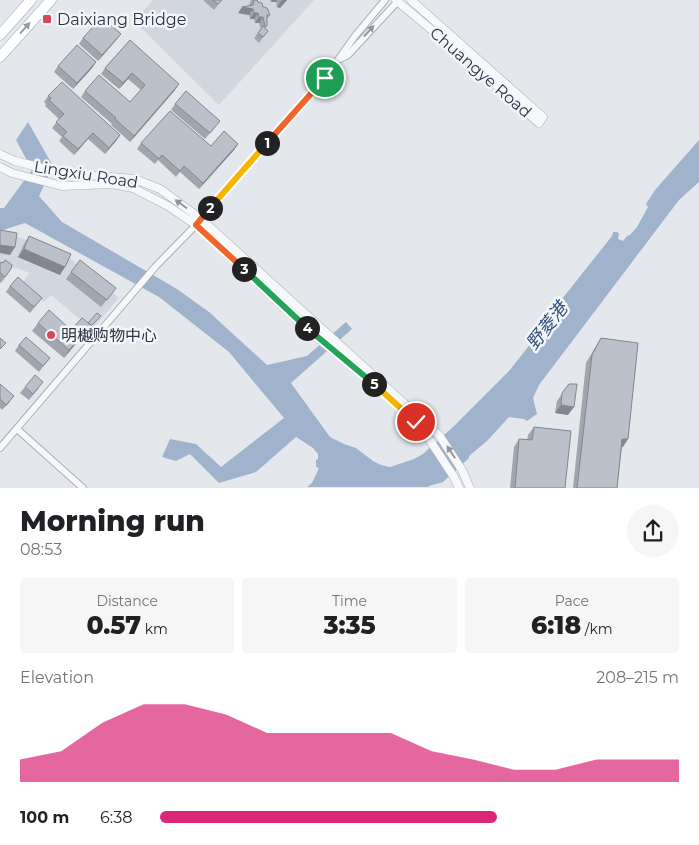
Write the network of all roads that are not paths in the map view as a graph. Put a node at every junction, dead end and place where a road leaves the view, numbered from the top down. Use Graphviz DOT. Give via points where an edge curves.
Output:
graph roads {
  1 [pos="31,0"];
  2 [pos="51,0"];
  3 [pos="385,0"];
  4 [pos="397,0"];
  5 [pos="411,0"];
  6 [pos="0,35"];
  7 [pos="0,56"];
  8 [pos="339,60"];
  9 [pos="0,154"];
  10 [pos="0,167"];
  11 [pos="198,222"];
  12 [pos="17,428"];
  13 [pos="0,448"];
  14 [pos="83,488"];
  15 [pos="459,488"];
  16 [pos="470,488"];
  1 -- 6 [label="main road"];
  7 -- 2 [label="main road, one-way"];
  3 -- 8 [label="street"];
  4 -- 5 [label="street, Chuangye Road" via="539,123 544,117"];
  8 -- 4 [label="street, one-way" via="348,55"];
  8 -- 11 [label="street"];
  11 -- 9 [label="street, Lingxiu Road, one-way" via="160,189 136,179 62,173"];
  10 -- 11 [label="street, Lingxiu Road" via="62,186 112,184 133,188"];
  11 -- 12 [label="street" via="156,266"];
  11 -- 15 [label="street, Lingxiu Road" via="315,336 416,422"];
  16 -- 11 [label="street, Lingxiu Road, one-way" via="439,435 344,347"];
  12 -- 13 [label="street"];
  12 -- 14 [label="street"];
}
